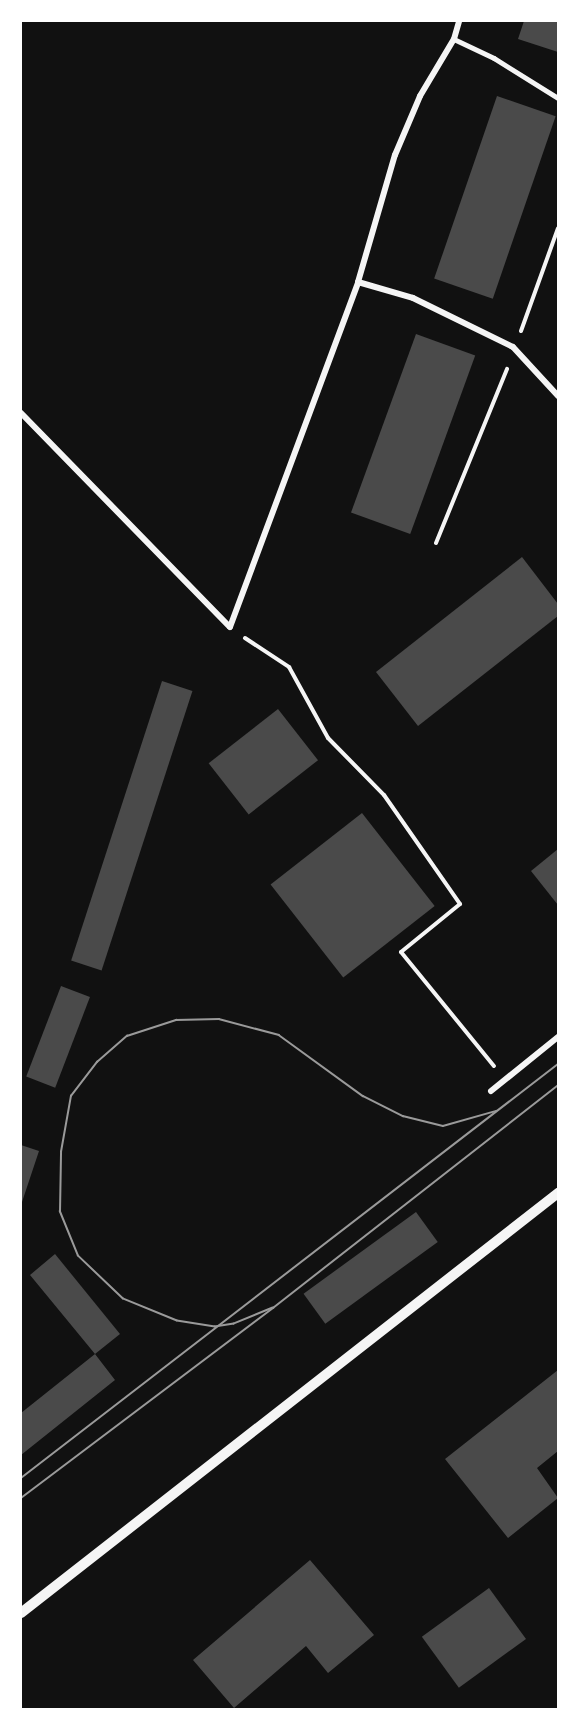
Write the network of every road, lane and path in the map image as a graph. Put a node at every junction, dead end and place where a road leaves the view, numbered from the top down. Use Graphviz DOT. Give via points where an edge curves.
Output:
graph roads {
  1 [pos="459,21"];
  2 [pos="454,39"];
  3 [pos="558,98"];
  4 [pos="558,228"];
  5 [pos="358,282"];
  6 [pos="513,347"];
  7 [pos="558,396"];
  8 [pos="21,413"];
  9 [pos="436,543"];
  10 [pos="230,627"];
  11 [pos="558,1037"];
  12 [pos="509,1081"];
  13 [pos="491,1091"];
  14 [pos="558,1193"];
  15 [pos="21,1613"];
  1 -- 2 [label="street"];
  2 -- 3 [label="lane" via="494,58"];
  2 -- 5 [label="street" via="420,96 395,155"];
  4 -- 6 [label="path" via="528,318"];
  5 -- 6 [label="street" via="413,297"];
  5 -- 10 [label="street"];
  6 -- 7 [label="street"];
  6 -- 9 [label="path" via="496,400"];
  8 -- 10 [label="street"];
  10 -- 12 [label="path" via="289,667 328,738 384,795 460,904 402,952 478,1051"];
  11 -- 12 [label="street"];
  12 -- 13 [label="street"];
  14 -- 15 [label="street"];
}
